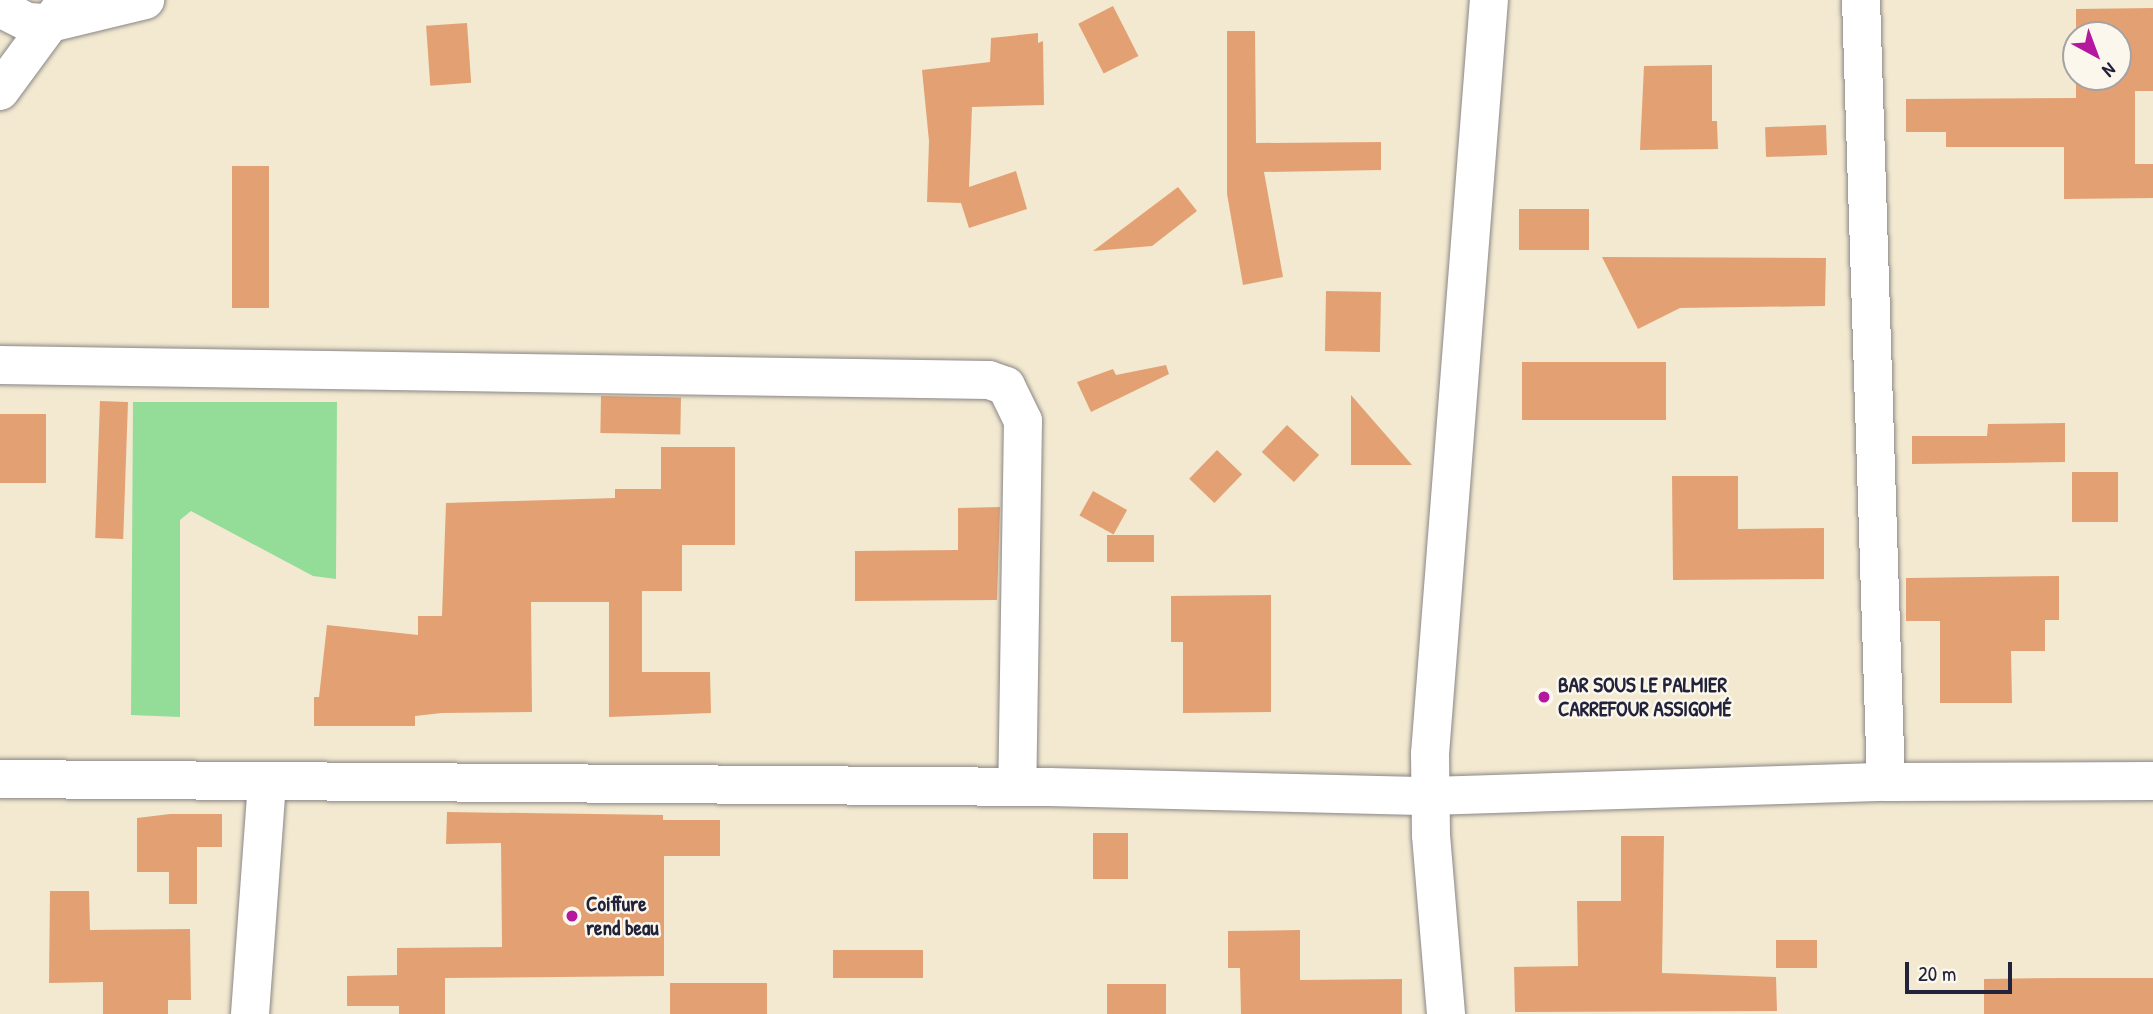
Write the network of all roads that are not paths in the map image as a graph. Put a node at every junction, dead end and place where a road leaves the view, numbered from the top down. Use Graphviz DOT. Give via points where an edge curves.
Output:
graph roads {
  1 [pos="145,0"];
  2 [pos="1489,0"];
  3 [pos="1861,0"];
  4 [pos="0,8"];
  5 [pos="58,11"];
  6 [pos="0,91"];
  7 [pos="0,365"];
  8 [pos="0,779"];
  9 [pos="2153,781"];
  10 [pos="1886,782"];
  11 [pos="267,784"];
  12 [pos="1017,787"];
  13 [pos="1430,796"];
  14 [pos="250,1014"];
  15 [pos="1446,1014"];
  1 -- 5 [label="street"];
  2 -- 13 [label="street"];
  3 -- 10 [label="street"];
  4 -- 5 [label="street" via="28,22"];
  5 -- 6 [label="street"];
  7 -- 12 [label="street" via="989,380 1006,386 1023,421"];
  8 -- 11 [label="street"];
  9 -- 10 [label="street"];
  10 -- 13 [label="street"];
  11 -- 12 [label="street"];
  11 -- 14 [label="street"];
  12 -- 13 [label="street"];
  13 -- 15 [label="street"];
}
